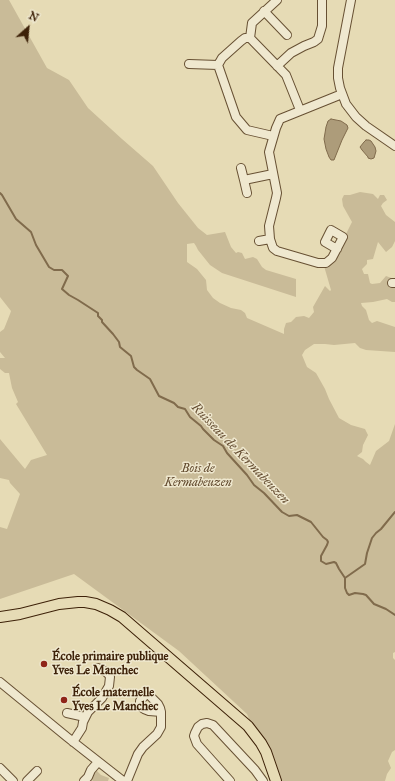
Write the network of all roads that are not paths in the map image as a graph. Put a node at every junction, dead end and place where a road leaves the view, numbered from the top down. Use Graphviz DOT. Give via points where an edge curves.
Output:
graph roads {
  1 [pos="277,0"];
  2 [pos="322,0"];
  3 [pos="351,0"];
  4 [pos="264,11"];
  5 [pos="287,35"];
  6 [pos="250,38"];
  7 [pos="189,64"];
  8 [pos="218,64"];
  9 [pos="277,66"];
  10 [pos="342,94"];
  11 [pos="300,110"];
  12 [pos="273,136"];
  13 [pos="395,146"];
  14 [pos="241,168"];
  15 [pos="273,174"];
  16 [pos="244,180"];
  17 [pos="247,193"];
  18 [pos="270,239"];
  19 [pos="259,241"];
  20 [pos="337,249"];
  21 [pos="0,617"];
  22 [pos="98,668"];
  23 [pos="0,682"];
  24 [pos="161,712"];
  25 [pos="67,713"];
  26 [pos="85,717"];
  27 [pos="73,742"];
  28 [pos="98,762"];
  29 [pos="0,768"];
  30 [pos="37,771"];
  31 [pos="13,781"];
  32 [pos="27,781"];
  33 [pos="84,781"];
  34 [pos="123,781"];
  35 [pos="127,781"];
  36 [pos="230,781"];
  37 [pos="263,781"];
  38 [pos="276,781"];
  1 -- 4 [label="street"];
  2 -- 9 [label="street" via="322,26 318,39 291,53"];
  3 -- 10 [label="street" via="338,68"];
  4 -- 5 [label="street"];
  4 -- 6 [label="street" via="252,23"];
  6 -- 8 [label="street" via="241,41"];
  6 -- 9 [label="street"];
  7 -- 8 [label="street"];
  8 -- 12 [label="street" via="236,117 247,130"];
  9 -- 11 [label="street" via="286,75"];
  10 -- 11 [label="street"];
  10 -- 13 [label="street" via="356,117"];
  11 -- 12 [label="street" via="280,119"];
  12 -- 15 [label="street" via="269,152"];
  14 -- 16 [label="street"];
  15 -- 16 [label="street"];
  15 -- 18 [label="street" via="277,195 269,226"];
  16 -- 17 [label="street"];
  18 -- 19 [label="street"];
  18 -- 20 [label="street" via="277,251 321,264 330,260"];
  21 -- 38 [label="main road" via="59,604 85,602 96,604 122,617 248,726 266,752"];
  22 -- 26 [label="street" via="109,675 109,686"];
  23 -- 27 [label="street"];
  24 -- 35 [label="street" via="159,731 138,754"];
  25 -- 26 [label="street"];
  26 -- 27 [label="street" via="82,728"];
  27 -- 28 [label="street"];
  28 -- 33 [label="street"];
  28 -- 34 [label="street"];
  29 -- 31 [label="street"];
  30 -- 32 [label="street"];
  36 -- 37 [label="street" via="195,740 195,733 202,724 210,723 215,727"];
}
